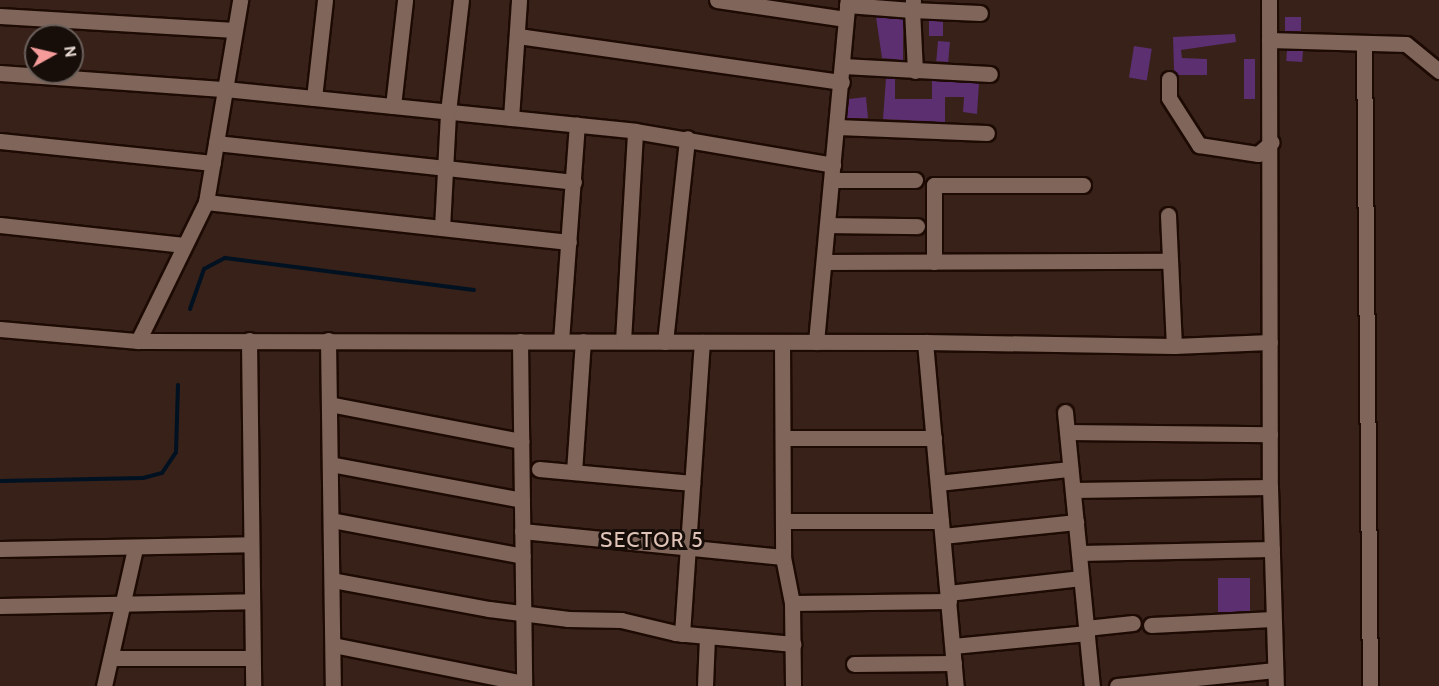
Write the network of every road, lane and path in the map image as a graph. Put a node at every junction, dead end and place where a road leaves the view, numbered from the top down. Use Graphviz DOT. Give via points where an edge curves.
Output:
graph roads {
  1 [pos="240,0"];
  2 [pos="325,0"];
  3 [pos="405,0"];
  4 [pos="461,0"];
  5 [pos="519,0"];
  6 [pos="717,0"];
  7 [pos="1269,0"];
  8 [pos="913,5"];
  9 [pos="847,8"];
  10 [pos="980,13"];
  11 [pos="0,16"];
  12 [pos="235,30"];
  13 [pos="518,36"];
  14 [pos="1269,40"];
  15 [pos="1365,43"];
  16 [pos="915,71"];
  17 [pos="1439,71"];
  18 [pos="0,73"];
  19 [pos="842,74"];
  20 [pos="990,74"];
  21 [pos="1169,80"];
  22 [pos="225,88"];
  23 [pos="314,98"];
  24 [pos="393,106"];
  25 [pos="448,112"];
  26 [pos="511,118"];
  27 [pos="577,125"];
  28 [pos="837,127"];
  29 [pos="635,131"];
  30 [pos="987,133"];
  31 [pos="687,138"];
  32 [pos="0,141"];
  33 [pos="1272,142"];
  34 [pos="216,143"];
  35 [pos="213,163"];
  36 [pos="445,168"];
  37 [pos="833,173"];
  38 [pos="915,180"];
  39 [pos="574,182"];
  40 [pos="1083,185"];
  41 [pos="207,202"];
  42 [pos="1168,215"];
  43 [pos="0,225"];
  44 [pos="829,225"];
  45 [pos="917,226"];
  46 [pos="442,228"];
  47 [pos="569,242"];
  48 [pos="184,245"];
  49 [pos="1170,261"];
  50 [pos="824,262"];
  51 [pos="934,262"];
  52 [pos="0,329"];
  53 [pos="138,340"];
  54 [pos="249,340"];
  55 [pos="328,340"];
  56 [pos="520,341"];
  57 [pos="561,341"];
  58 [pos="583,341"];
  59 [pos="623,341"];
  60 [pos="665,342"];
  61 [pos="702,342"];
  62 [pos="782,342"];
  63 [pos="816,342"];
  64 [pos="925,342"];
  65 [pos="1270,342"];
  66 [pos="1174,346"];
  67 [pos="329,404"];
  68 [pos="1065,412"];
  69 [pos="1067,432"];
  70 [pos="1270,434"];
  71 [pos="783,438"];
  72 [pos="934,438"];
  73 [pos="521,441"];
  74 [pos="330,464"];
  75 [pos="539,469"];
  76 [pos="1070,469"];
  77 [pos="574,472"];
  78 [pos="692,483"];
  79 [pos="938,483"];
  80 [pos="1270,487"];
  81 [pos="1072,490"];
  82 [pos="522,500"];
  83 [pos="331,520"];
  84 [pos="941,520"];
  85 [pos="783,521"];
  86 [pos="1076,522"];
  87 [pos="522,531"];
  88 [pos="943,536"];
  89 [pos="251,544"];
  90 [pos="688,547"];
  91 [pos="135,548"];
  92 [pos="0,549"];
  93 [pos="1272,549"];
  94 [pos="1079,553"];
  95 [pos="523,556"];
  96 [pos="783,557"];
  97 [pos="1081,578"];
  98 [pos="332,580"];
  99 [pos="948,597"];
  100 [pos="252,601"];
  101 [pos="792,603"];
  102 [pos="125,604"];
  103 [pos="0,606"];
  104 [pos="523,614"];
  105 [pos="1273,619"];
  106 [pos="1133,622"];
  107 [pos="1151,625"];
  108 [pos="1087,631"];
  109 [pos="682,634"];
  110 [pos="707,636"];
  111 [pos="794,644"];
  112 [pos="333,645"];
  113 [pos="953,646"];
  114 [pos="111,658"];
  115 [pos="252,658"];
  116 [pos="954,663"];
  117 [pos="854,664"];
  118 [pos="1275,670"];
  119 [pos="524,684"];
  120 [pos="104,686"];
  121 [pos="253,686"];
  122 [pos="333,686"];
  123 [pos="705,686"];
  124 [pos="793,686"];
  125 [pos="956,686"];
  126 [pos="1092,686"];
  127 [pos="1117,686"];
  128 [pos="1276,686"];
  129 [pos="1370,686"];
  1 -- 12 [label="street"];
  2 -- 23 [label="street"];
  3 -- 24 [label="street"];
  4 -- 25 [label="street"];
  5 -- 13 [label="street"];
  6 -- 9 [label="street"];
  7 -- 14 [label="street"];
  8 -- 9 [label="street"];
  8 -- 10 [label="street"];
  8 -- 16 [label="street"];
  9 -- 19 [label="street"];
  11 -- 12 [label="street"];
  12 -- 22 [label="street"];
  13 -- 19 [label="street"];
  13 -- 26 [label="street"];
  14 -- 15 [label="street"];
  14 -- 33 [label="street"];
  15 -- 17 [label="street" via="1406,44"];
  15 -- 129 [label="street"];
  16 -- 19 [label="street"];
  16 -- 20 [label="street"];
  18 -- 22 [label="street"];
  19 -- 28 [label="street"];
  21 -- 33 [label="street" via="1174,108 1199,145 1258,154"];
  22 -- 23 [label="street"];
  22 -- 34 [label="street"];
  23 -- 24 [label="street"];
  24 -- 25 [label="street"];
  25 -- 26 [label="street"];
  25 -- 36 [label="street"];
  26 -- 27 [label="street"];
  27 -- 29 [label="street"];
  27 -- 39 [label="street"];
  28 -- 30 [label="street"];
  28 -- 37 [label="street"];
  29 -- 31 [label="street"];
  29 -- 59 [label="street"];
  31 -- 37 [label="street"];
  31 -- 60 [label="street"];
  32 -- 35 [label="street"];
  33 -- 65 [label="street"];
  34 -- 35 [label="street"];
  34 -- 36 [label="street"];
  35 -- 41 [label="street"];
  36 -- 39 [label="street"];
  36 -- 46 [label="street"];
  37 -- 38 [label="street"];
  37 -- 44 [label="street"];
  39 -- 47 [label="street"];
  40 -- 51 [label="street" via="934,185"];
  41 -- 46 [label="street"];
  41 -- 48 [label="street"];
  42 -- 49 [label="street"];
  43 -- 48 [label="street"];
  44 -- 45 [label="street"];
  44 -- 50 [label="street"];
  46 -- 47 [label="street"];
  47 -- 57 [label="street"];
  48 -- 53 [label="street"];
  49 -- 51 [label="street"];
  49 -- 66 [label="street"];
  50 -- 51 [label="street"];
  50 -- 63 [label="street"];
  52 -- 53 [label="street"];
  53 -- 54 [label="street"];
  54 -- 55 [label="street"];
  54 -- 89 [label="street"];
  55 -- 56 [label="street"];
  55 -- 67 [label="street"];
  56 -- 57 [label="street"];
  56 -- 73 [label="street"];
  57 -- 58 [label="street"];
  58 -- 59 [label="street"];
  58 -- 77 [label="street"];
  59 -- 60 [label="street"];
  60 -- 61 [label="street"];
  61 -- 62 [label="street"];
  61 -- 78 [label="street"];
  62 -- 63 [label="street"];
  62 -- 71 [label="street"];
  63 -- 64 [label="street"];
  64 -- 66 [label="street"];
  64 -- 72 [label="street"];
  65 -- 66 [label="street"];
  65 -- 70 [label="street"];
  67 -- 73 [label="street"];
  67 -- 74 [label="street"];
  68 -- 69 [label="street"];
  69 -- 70 [label="street"];
  69 -- 76 [label="street"];
  70 -- 80 [label="street"];
  71 -- 72 [label="street"];
  71 -- 85 [label="street"];
  72 -- 79 [label="street"];
  73 -- 82 [label="street"];
  74 -- 82 [label="street"];
  74 -- 83 [label="street"];
  75 -- 77 [label="street"];
  76 -- 79 [label="street"];
  76 -- 81 [label="street"];
  77 -- 78 [label="street"];
  78 -- 90 [label="street"];
  79 -- 84 [label="street"];
  80 -- 81 [label="street"];
  80 -- 93 [label="street"];
  81 -- 86 [label="street"];
  82 -- 87 [label="street"];
  83 -- 95 [label="street"];
  83 -- 98 [label="street"];
  84 -- 85 [label="street"];
  84 -- 88 [label="street"];
  85 -- 96 [label="street"];
  86 -- 88 [label="street"];
  86 -- 94 [label="street"];
  87 -- 90 [label="street"];
  87 -- 95 [label="street"];
  88 -- 99 [label="street"];
  89 -- 91 [label="street"];
  89 -- 100 [label="street"];
  90 -- 96 [label="street"];
  90 -- 109 [label="street"];
  91 -- 92 [label="street"];
  91 -- 102 [label="street"];
  93 -- 94 [label="street"];
  93 -- 105 [label="street"];
  94 -- 97 [label="street"];
  95 -- 104 [label="street"];
  96 -- 101 [label="street"];
  97 -- 99 [label="street"];
  97 -- 108 [label="street"];
  98 -- 104 [label="street"];
  98 -- 112 [label="street"];
  99 -- 101 [label="street"];
  99 -- 113 [label="street"];
  100 -- 102 [label="street"];
  100 -- 115 [label="street"];
  101 -- 111 [label="street"];
  102 -- 103 [label="street"];
  102 -- 114 [label="street"];
  104 -- 109 [label="street" via="621,620"];
  104 -- 119 [label="street"];
  105 -- 107 [label="street"];
  105 -- 118 [label="street"];
  106 -- 108 [label="street"];
  108 -- 113 [label="street"];
  108 -- 126 [label="street"];
  109 -- 110 [label="street"];
  110 -- 111 [label="street"];
  110 -- 123 [label="street"];
  111 -- 124 [label="street"];
  112 -- 119 [label="street"];
  112 -- 122 [label="street"];
  113 -- 116 [label="street"];
  114 -- 115 [label="street"];
  114 -- 120 [label="street"];
  115 -- 121 [label="street"];
  116 -- 117 [label="street"];
  116 -- 125 [label="street"];
  118 -- 127 [label="street"];
  118 -- 128 [label="street"];
}
